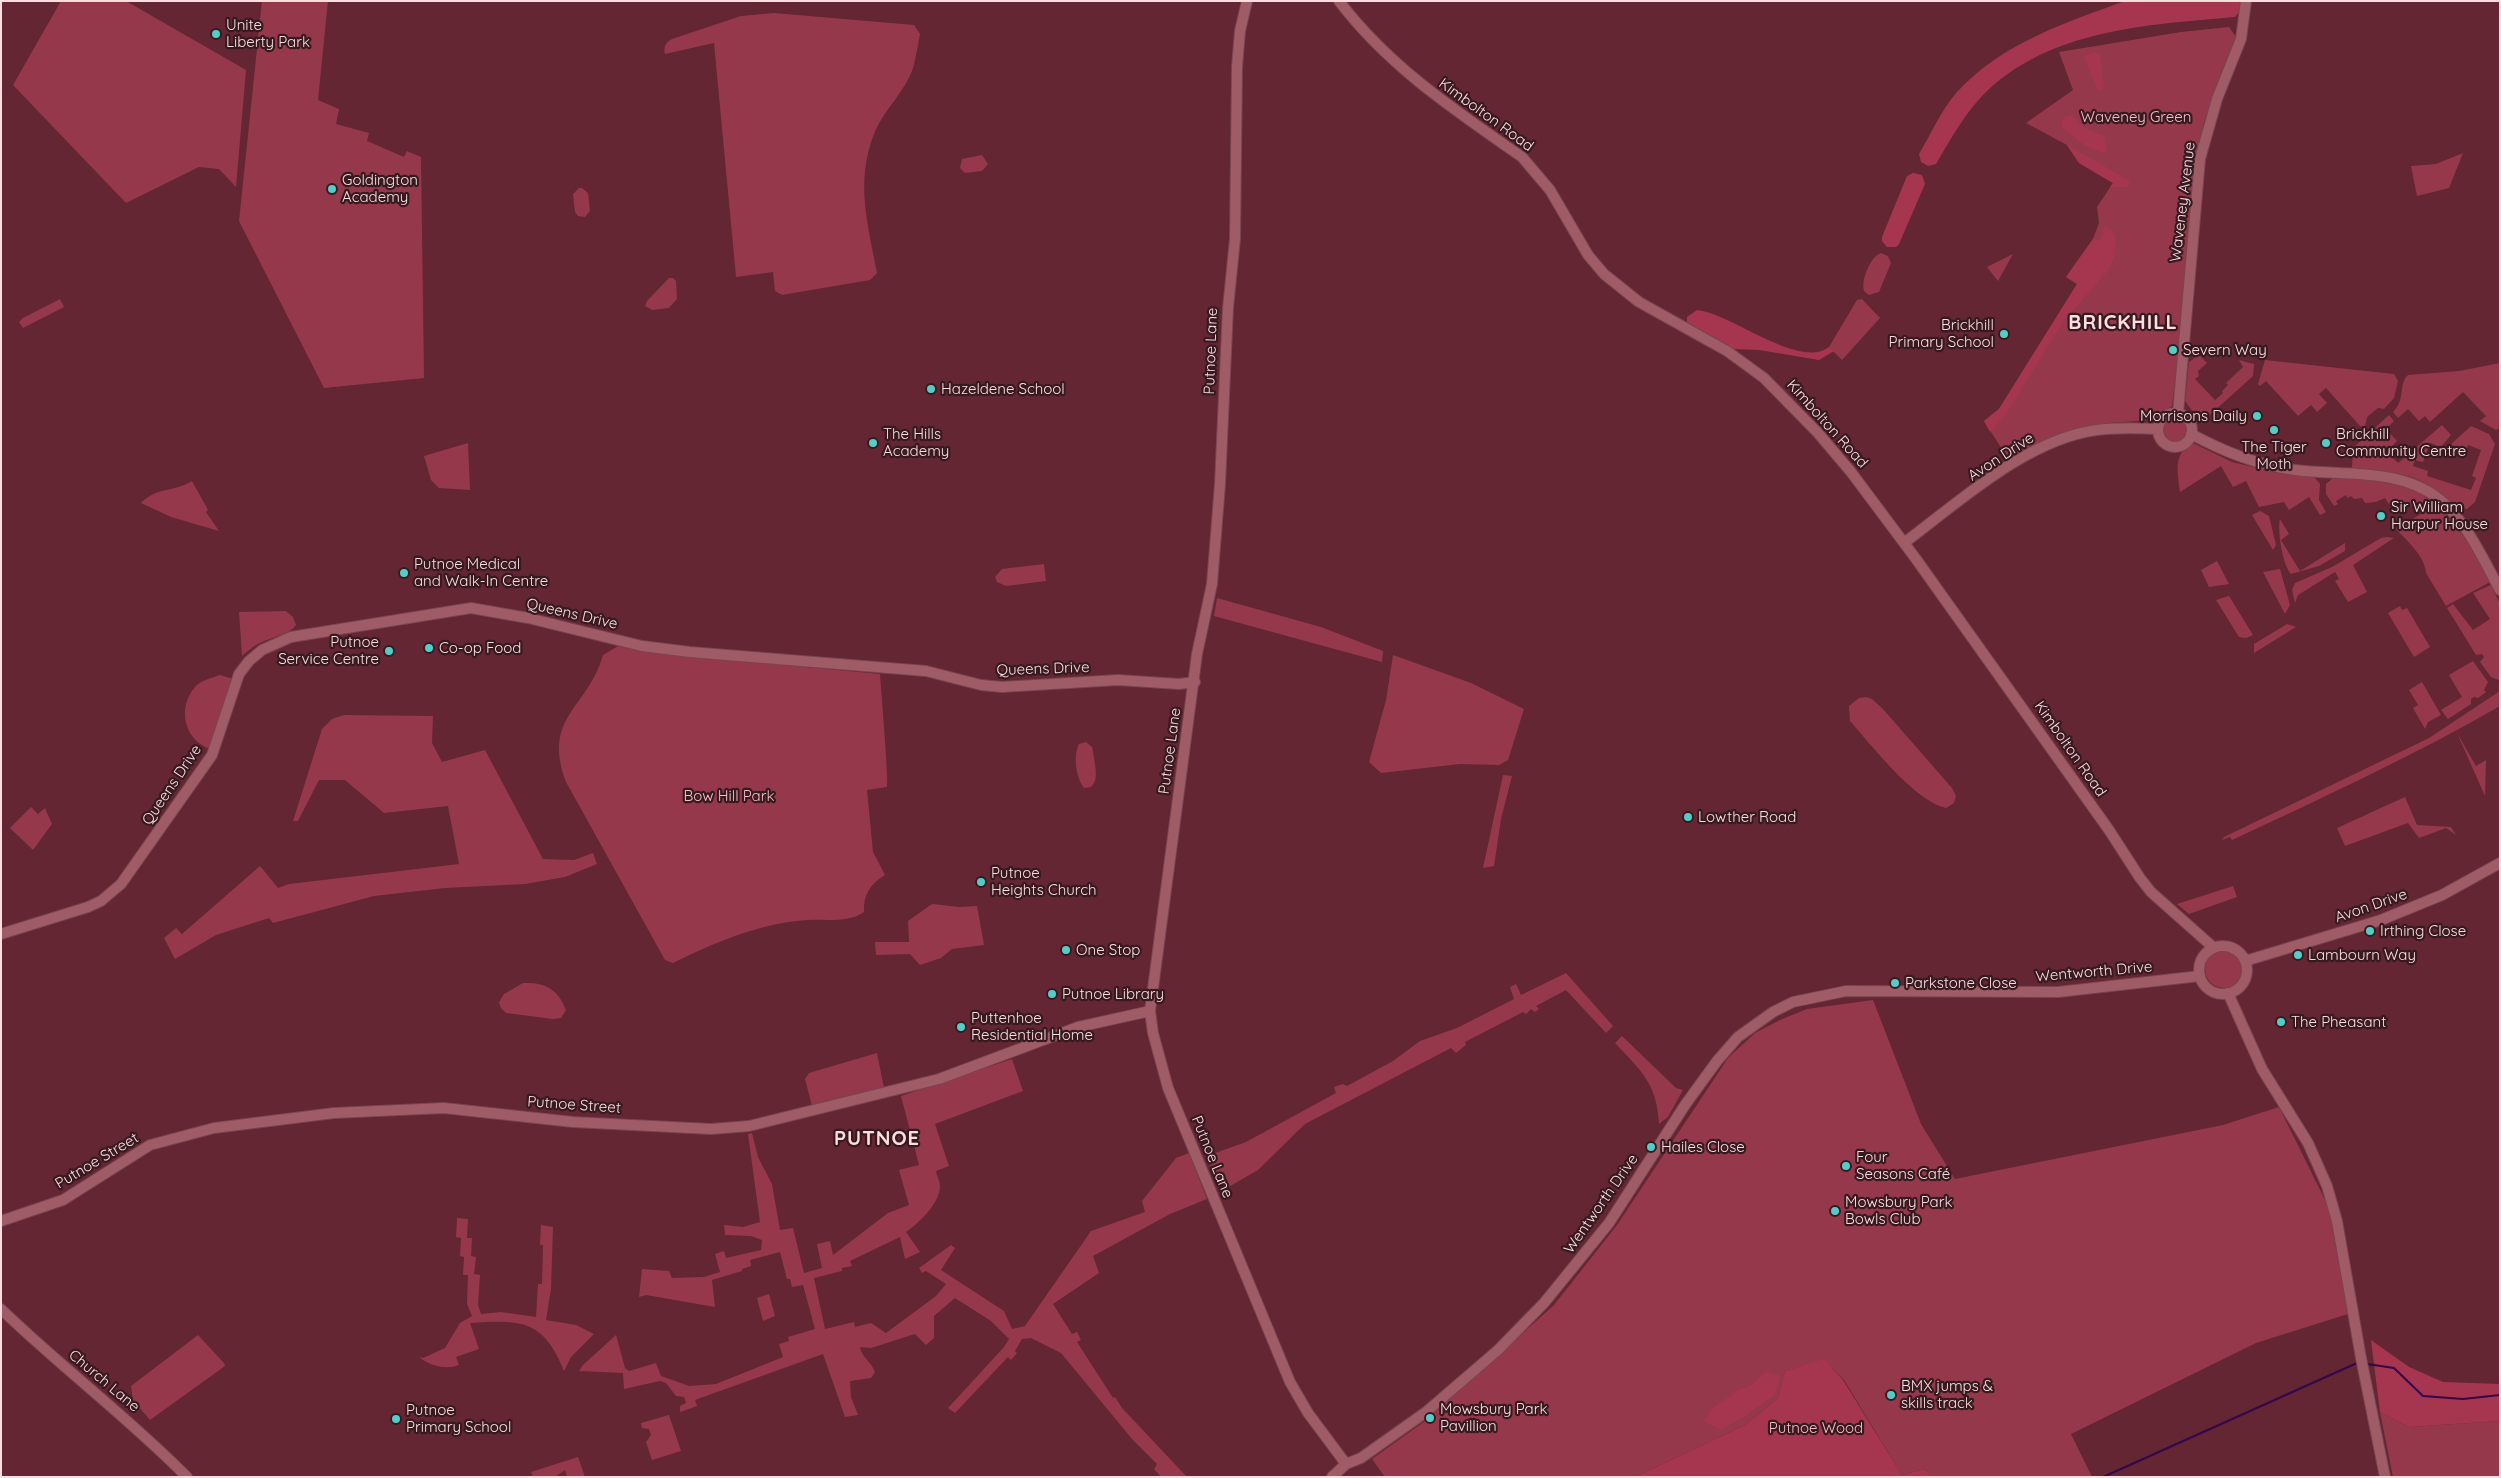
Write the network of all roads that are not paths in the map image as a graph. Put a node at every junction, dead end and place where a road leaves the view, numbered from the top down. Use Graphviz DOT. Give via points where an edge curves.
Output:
graph roads {
  1 [pos="1247,1"];
  2 [pos="1339,1"];
  3 [pos="2246,1"];
  4 [pos="2178,413"];
  5 [pos="2158,429"];
  6 [pos="2192,434"];
  7 [pos="1904,543"];
  8 [pos="2500,590"];
  9 [pos="1195,682"];
  10 [pos="2500,863"];
  11 [pos="1,934"];
  12 [pos="2214,948"];
  13 [pos="2245,961"];
  14 [pos="2200,976"];
  15 [pos="2228,993"];
  16 [pos="1150,1010"];
  17 [pos="1,1221"];
  18 [pos="1,1309"];
  19 [pos="1346,1464"];
  20 [pos="186,1477"];
  21 [pos="1332,1477"];
  22 [pos="2385,1477"];
  1 -- 9 [label="street, Putnoe Lane" via="1237,67 1235,240 1228,308 1220,484 1212,584 1201,628"];
  2 -- 7 [label="street, Kimbolton Road" via="1419,84 1536,170 1588,255 1620,288 1655,313 1727,351 1764,378 1833,449"];
  3 -- 4 [label="street, Waveney Avenue" via="2241,39 2217,99 2200,159"];
  4 -- 5 [label="street" via="2162,418"];
  4 -- 6 [label="street" via="2187,418"];
  5 -- 6 [label="street" via="2164,443 2174,446 2185,443"];
  5 -- 7 [label="street, Avon Drive" via="2096,430 2046,445 2007,468"];
  6 -- 8 [label="street" via="2236,456 2269,466 2383,477 2408,482 2425,490 2449,508 2462,525"];
  7 -- 12 [label="street, Kimbolton Road" via="2140,878 2151,892"];
  9 -- 11 [label="street, Queens Drive" via="1118,680 1002,687 981,685 926,671 642,646 528,618 471,608 291,638 262,650 239,674 212,755 121,884 101,901"];
  9 -- 16 [label="street, Putnoe Lane"];
  10 -- 13 [label="street, Avon Drive" via="2442,895 2380,920"];
  12 -- 13 [label="street" via="2229,947 2241,954"];
  12 -- 14 [label="street" via="2203,956"];
  13 -- 15 [label="street" via="2247,968 2243,983"];
  14 -- 15 [label="street" via="2209,989"];
  14 -- 19 [label="street, Wentworth Drive" via="2058,992 1846,990 1793,1002 1773,1012 1738,1037 1717,1061 1609,1223 1544,1303 1498,1350 1426,1412 1361,1458"];
  15 -- 22 [label="street" via="2262,1069 2308,1142 2327,1186 2337,1221"];
  16 -- 17 [label="street, Putnoe Street" via="1078,1028 939,1079 749,1126 712,1129 573,1122 436,1108 326,1113 214,1128 150,1146 63,1200"];
  16 -- 19 [label="street, Putnoe Lane" via="1168,1088 1290,1382 1308,1413"];
  18 -- 20 [label="street, Church Lane" via="144,1435"];
  19 -- 21 [label="street, Wentworth Drive"];
}
